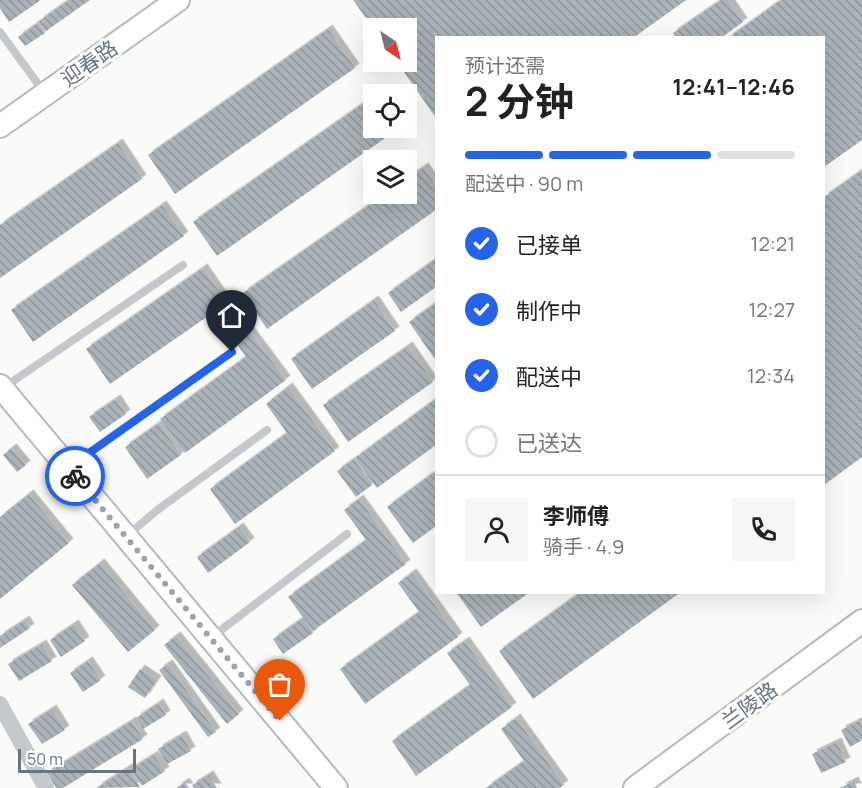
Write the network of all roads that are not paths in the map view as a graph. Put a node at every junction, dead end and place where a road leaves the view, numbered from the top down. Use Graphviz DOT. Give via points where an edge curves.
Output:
graph roads {
  1 [pos="178,0"];
  2 [pos="0,32"];
  3 [pos="45,94"];
  4 [pos="0,126"];
  5 [pos="183,265"];
  6 [pos="232,352"];
  7 [pos="1,388"];
  8 [pos="267,430"];
  9 [pos="68,468"];
  10 [pos="348,534"];
  11 [pos="126,537"];
  12 [pos="862,621"];
  13 [pos="210,638"];
  14 [pos="0,704"];
  15 [pos="46,788"];
  16 [pos="336,788"];
  17 [pos="635,788"];
  1 -- 3 [label="street, 迎春路"];
  2 -- 3 [label="lane"];
  3 -- 4 [label="street, 迎春路"];
  5 -- 7 [label="lane"];
  6 -- 9 [label="lane"];
  7 -- 9 [label="street"];
  8 -- 11 [label="lane"];
  9 -- 11 [label="street"];
  10 -- 13 [label="lane"];
  11 -- 13 [label="street"];
  12 -- 17 [label="street, 兰陵路"];
  13 -- 16 [label="street"];
  14 -- 15 [label="street"];
}
